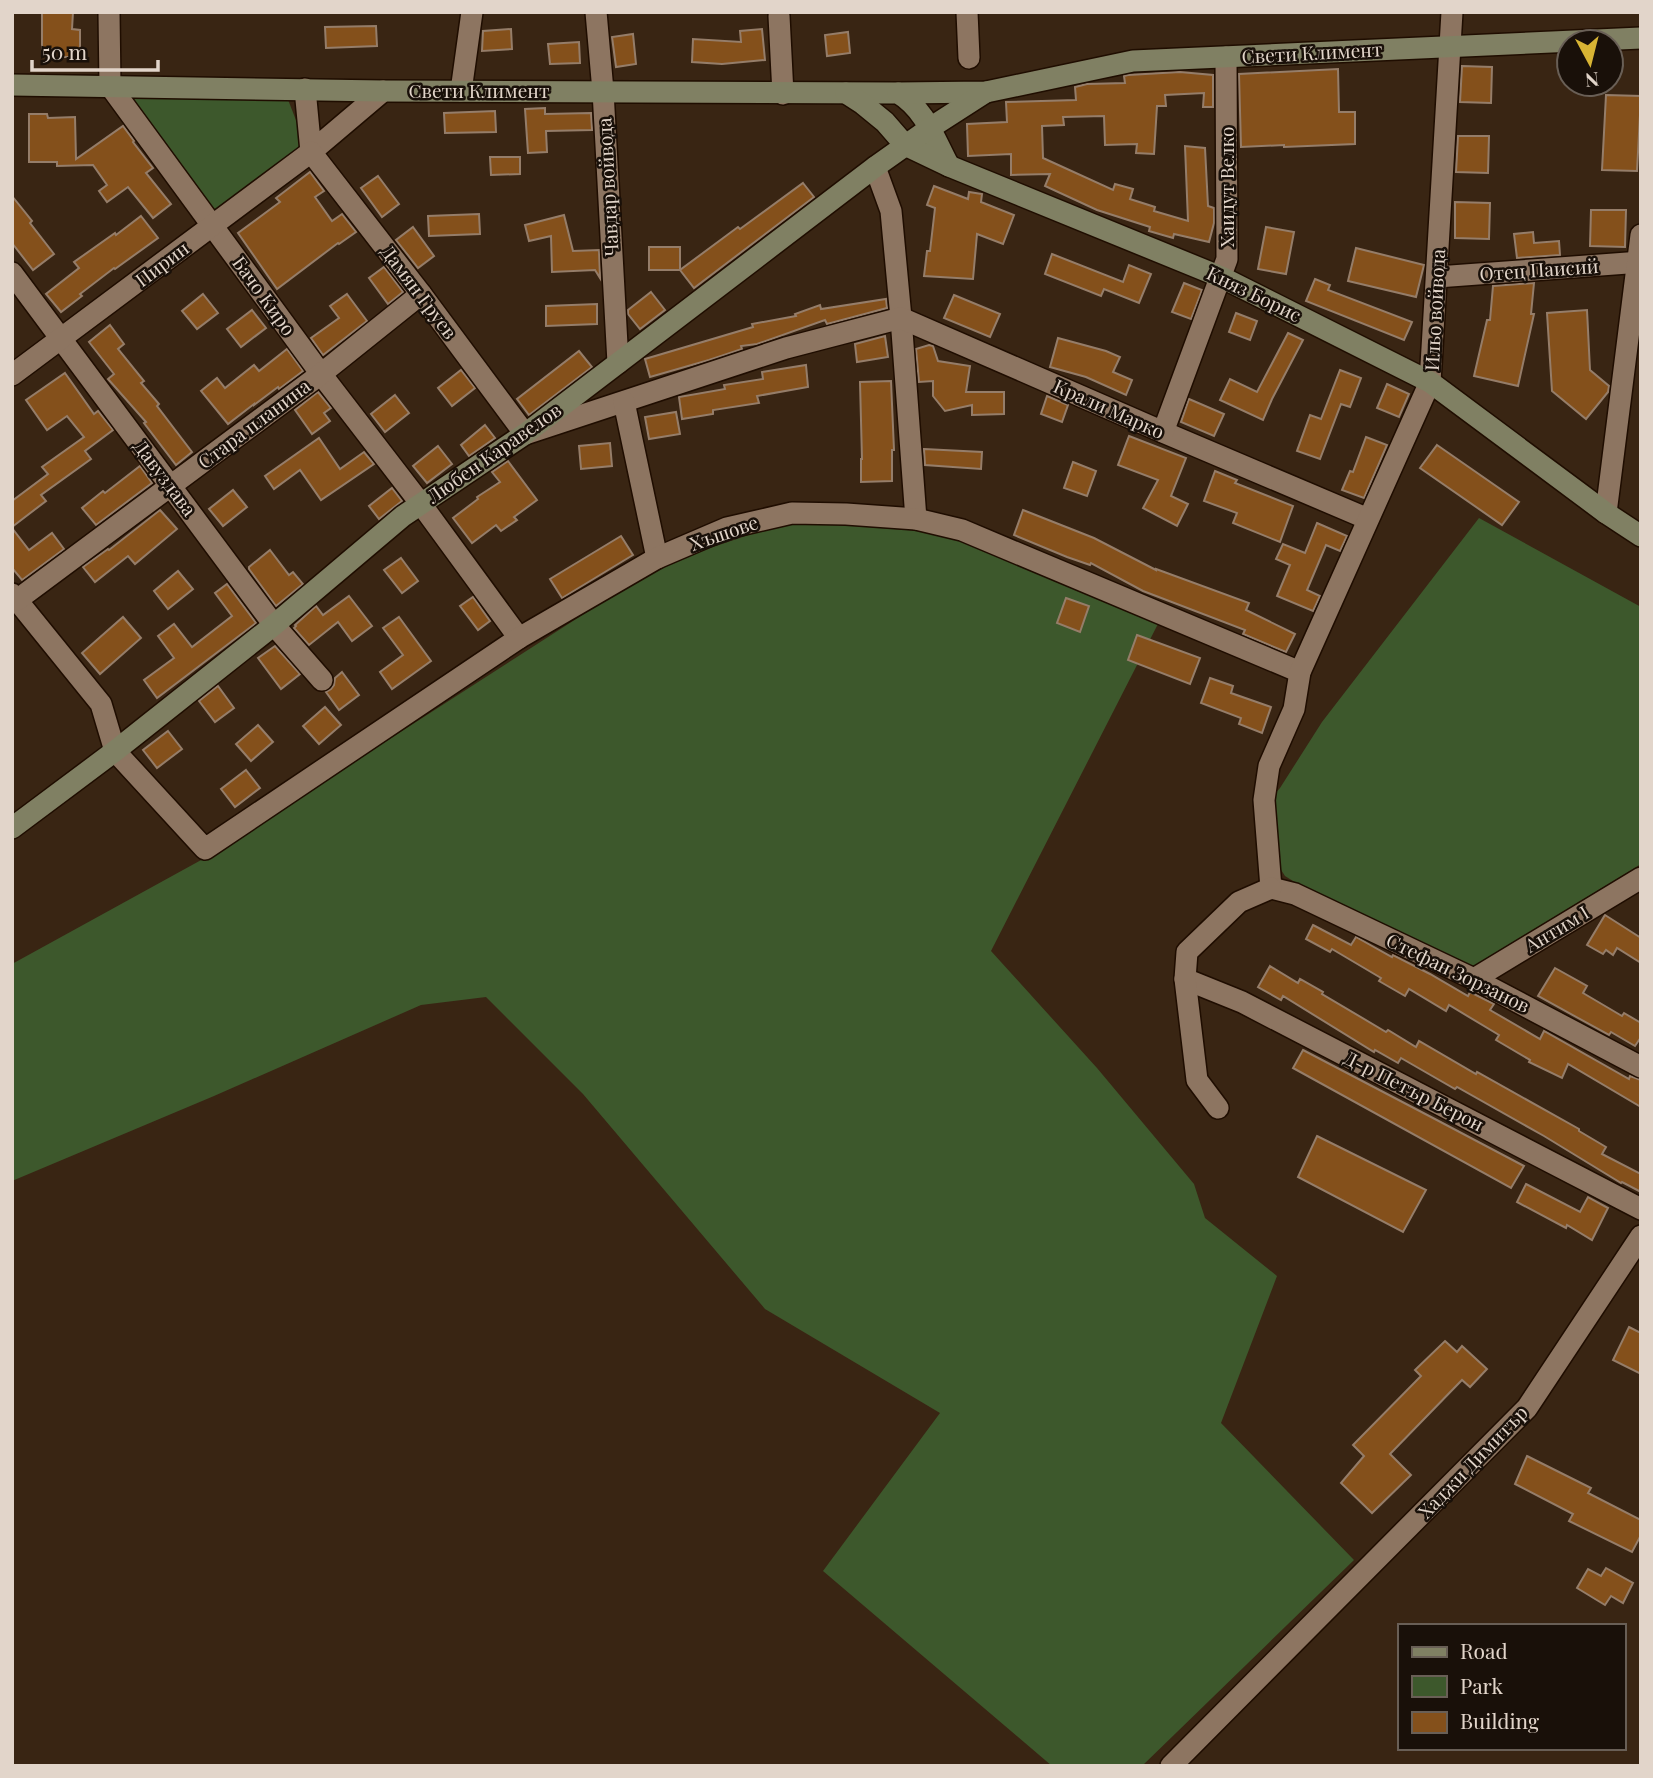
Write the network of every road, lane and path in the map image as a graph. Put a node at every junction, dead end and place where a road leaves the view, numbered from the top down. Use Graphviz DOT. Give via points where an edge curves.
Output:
graph roads {
  1 [pos="109,12"];
  2 [pos="472,12"];
  3 [pos="596,12"];
  4 [pos="967,12"];
  5 [pos="1452,12"];
  6 [pos="779,16"];
  7 [pos="1641,38"];
  8 [pos="1451,47"];
  9 [pos="1226,57"];
  10 [pos="969,58"];
  11 [pos="12,85"];
  12 [pos="110,86"];
  13 [pos="305,89"];
  14 [pos="383,91"];
  15 [pos="461,91"];
  16 [pos="603,91"];
  17 [pos="986,92"];
  18 [pos="846,93"];
  19 [pos="898,93"];
  20 [pos="783,94"];
  21 [pos="930,128"];
  22 [pos="905,145"];
  23 [pos="312,152"];
  24 [pos="949,166"];
  25 [pos="875,167"];
  26 [pos="213,226"];
  27 [pos="1641,235"];
  28 [pos="1639,262"];
  29 [pos="12,273"];
  30 [pos="1221,277"];
  31 [pos="1437,277"];
  32 [pos="421,294"];
  33 [pos="901,318"];
  34 [pos="61,339"];
  35 [pos="618,363"];
  36 [pos="321,374"];
  37 [pos="12,375"];
  38 [pos="1430,382"];
  39 [pos="624,402"];
  40 [pos="1163,432"];
  41 [pos="525,434"];
  42 [pos="171,486"];
  43 [pos="421,504"];
  44 [pos="1606,513"];
  45 [pos="916,519"];
  46 [pos="1368,519"];
  47 [pos="1641,536"];
  48 [pos="657,558"];
  49 [pos="15,597"];
  50 [pos="274,625"];
  51 [pos="519,638"];
  52 [pos="1300,671"];
  53 [pos="322,680"];
  54 [pos="116,751"];
  55 [pos="12,828"];
  56 [pos="1271,888"];
  57 [pos="1635,889"];
  58 [pos="1185,979"];
  59 [pos="1474,979"];
  60 [pos="1641,1067"];
  61 [pos="1218,1108"];
  62 [pos="1641,1209"];
  63 [pos="1638,1247"];
  64 [pos="1171,1766"];
  1 -- 12 [label="street"];
  2 -- 15 [label="street"];
  3 -- 16 [label="street, Чавдар войвода"];
  4 -- 10 [label="street"];
  5 -- 8 [label="street, Ильо войвода"];
  6 -- 20 [label="street"];
  7 -- 8 [label="street, Свети Климент"];
  8 -- 9 [label="street, Свети Климент"];
  8 -- 31 [label="street, Ильо войвода"];
  9 -- 17 [label="street, Свети Климент" via="1133,61"];
  9 -- 30 [label="street, Хаидут Велко" via="1227,259"];
  11 -- 12 [label="street, Свети Климент"];
  12 -- 13 [label="street, Свети Климент"];
  12 -- 26 [label="street, Бачо Киро"];
  13 -- 14 [label="street, Свети Климент"];
  13 -- 23 [label="street"];
  14 -- 15 [label="street, Свети Климент"];
  14 -- 23 [label="street, Пирин"];
  15 -- 16 [label="street, Свети Климент"];
  16 -- 20 [label="street, Свети Климент"];
  16 -- 35 [label="street, Чавдар войвода"];
  17 -- 19 [label="street, Свети Климент"];
  17 -- 21 [label="street, Любен Каравелов"];
  18 -- 19 [label="street, Свети Климент"];
  18 -- 20 [label="street, Свети Климент"];
  18 -- 22 [label="street, Княз Борис" via="885,122"];
  19 -- 21 [label="street" via="919,110"];
  21 -- 22 [label="street, Любен Каравелов"];
  21 -- 24 [label="street"];
  22 -- 24 [label="street, Княз Борис"];
  22 -- 25 [label="street, Любен Каравелов"];
  23 -- 26 [label="street, Пирин"];
  23 -- 32 [label="street, Дамян Груев"];
  24 -- 30 [label="street, Княз Борис"];
  25 -- 33 [label="street" via="891,211"];
  25 -- 35 [label="street, Любен Каравелов"];
  26 -- 34 [label="street, Пирин"];
  26 -- 36 [label="street, Бачо Киро"];
  27 -- 28 [label="street"];
  28 -- 31 [label="street, Отец Паисий"];
  28 -- 44 [label="street"];
  29 -- 34 [label="street, Давуздава"];
  30 -- 38 [label="street, Княз Борис"];
  30 -- 40 [label="street, Хаидут Велко"];
  31 -- 38 [label="street, Ильо войвода"];
  32 -- 36 [label="street, Стара планина"];
  32 -- 41 [label="street, Дамян Груев"];
  33 -- 39 [label="street" via="786,348"];
  33 -- 40 [label="street, Крали Марко"];
  33 -- 45 [label="street"];
  34 -- 37 [label="street, Пирин"];
  34 -- 42 [label="street, Давуздава"];
  35 -- 41 [label="street, Любен Каравелов"];
  36 -- 42 [label="street, Стара планина"];
  36 -- 43 [label="street, Бачо Киро"];
  38 -- 44 [label="street, Княз Борис"];
  38 -- 46 [label="street, Ильо войвода"];
  39 -- 41 [label="street"];
  39 -- 48 [label="street"];
  40 -- 46 [label="street, Крали Марко"];
  41 -- 43 [label="street, Любен Каравелов"];
  42 -- 49 [label="street, Стара планина"];
  42 -- 50 [label="street, Давуздава"];
  43 -- 50 [label="street, Любен Каравелов"];
  43 -- 51 [label="street, Бачо Киро"];
  44 -- 47 [label="street, Княз Борис"];
  45 -- 48 [label="street, Хъшове" via="792,513 727,528"];
  45 -- 52 [label="street, Хъшове" via="961,530"];
  46 -- 52 [label="street, Ильо войвода"];
  48 -- 51 [label="street, Хъшове"];
  49 -- 54 [label="street" via="101,704"];
  50 -- 53 [label="street, Давуздава"];
  50 -- 54 [label="street, Любен Каравелов"];
  51 -- 54 [label="street, Хъшове" via="205,849"];
  52 -- 56 [label="street, Ильо войвода" via="1294,709 1269,766 1264,800"];
  54 -- 55 [label="street, Любен Каравелов"];
  56 -- 58 [label="street" via="1239,902 1187,952"];
  56 -- 59 [label="street, Стефан Зорзанов" via="1295,894"];
  57 -- 59 [label="street, Антим I"];
  58 -- 61 [label="street" via="1197,1080"];
  58 -- 62 [label="street, Д-р Петър Берон" via="1242,1002"];
  59 -- 60 [label="street, Стефан Зорзанов"];
  63 -- 64 [label="street, Хаджи Димитър" via="1527,1408"];
}
